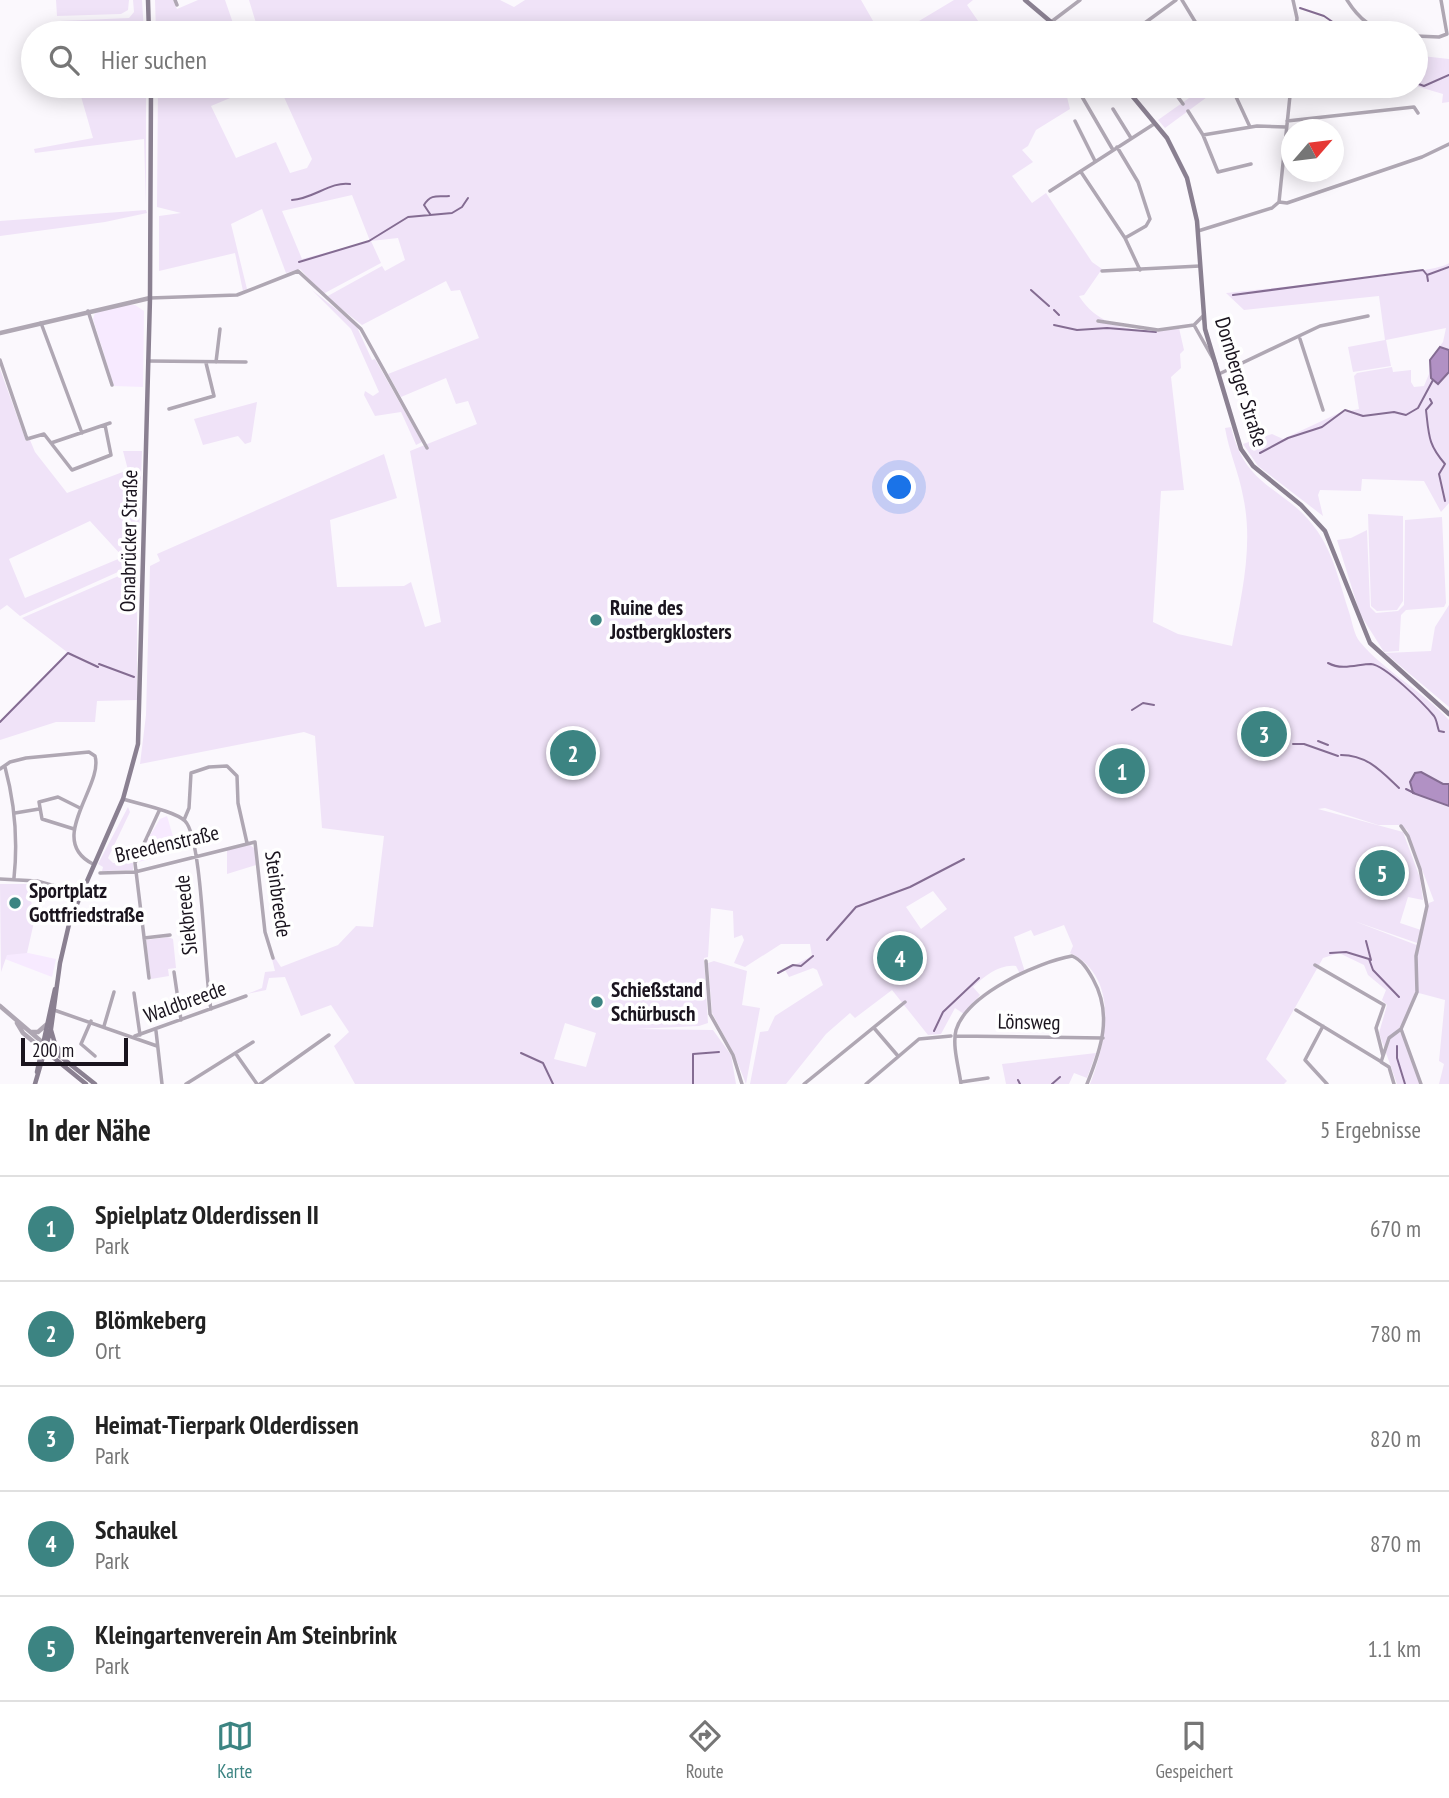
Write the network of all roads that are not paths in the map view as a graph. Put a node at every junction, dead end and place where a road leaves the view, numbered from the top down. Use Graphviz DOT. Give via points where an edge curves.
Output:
graph roads {
  1 [pos="148,0"];
  2 [pos="175,0"];
  3 [pos="1025,0"];
  4 [pos="1080,0"];
  5 [pos="1176,0"];
  6 [pos="1182,0"];
  7 [pos="1293,0"];
  8 [pos="1441,0"];
  9 [pos="1350,1"];
  10 [pos="177,5"];
  11 [pos="149,21"];
  12 [pos="1050,21"];
  13 [pos="1052,21"];
  14 [pos="1147,21"];
  15 [pos="1195,21"];
  16 [pos="1297,21"];
  17 [pos="1365,21"];
  18 [pos="1428,37"];
  19 [pos="151,98"];
  20 [pos="1084,98"];
  21 [pos="1134,98"];
  22 [pos="1179,98"];
  23 [pos="1237,98"];
  24 [pos="1290,98"];
  25 [pos="1183,104"];
  26 [pos="1113,109"];
  27 [pos="1188,111"];
  28 [pos="1418,113"];
  29 [pos="1287,119"];
  30 [pos="1305,119"];
  31 [pos="1075,121"];
  32 [pos="1156,123"];
  33 [pos="1250,127"];
  34 [pos="1281,127"];
  35 [pos="1203,135"];
  36 [pos="1131,138"];
  37 [pos="1449,144"];
  38 [pos="1115,148"];
  39 [pos="1095,161"];
  40 [pos="1251,164"];
  41 [pos="1081,172"];
  42 [pos="1281,181"];
  43 [pos="1050,191"];
  44 [pos="1279,202"];
  45 [pos="1198,231"];
  46 [pos="1125,238"];
  47 [pos="1200,266"];
  48 [pos="1140,270"];
  49 [pos="1102,271"];
  50 [pos="150,298"];
  51 [pos="88,311"];
  52 [pos="1204,316"];
  53 [pos="1368,316"];
  54 [pos="1098,321"];
  55 [pos="41,323"];
  56 [pos="1194,325"];
  57 [pos="220,329"];
  58 [pos="0,333"];
  59 [pos="1300,338"];
  60 [pos="0,360"];
  61 [pos="148,360"];
  62 [pos="206,362"];
  63 [pos="216,362"];
  64 [pos="246,362"];
  65 [pos="1216,364"];
  66 [pos="1219,374"];
  67 [pos="112,385"];
  68 [pos="169,409"];
  69 [pos="1324,410"];
  70 [pos="82,432"];
  71 [pos="51,443"];
  72 [pos="427,448"];
  73 [pos="1449,714"];
  74 [pos="3,768"];
  75 [pos="191,773"];
  76 [pos="124,799"];
  77 [pos="80,808"];
  78 [pos="39,809"];
  79 [pos="159,811"];
  80 [pos="15,813"];
  81 [pos="184,820"];
  82 [pos="1401,827"];
  83 [pos="74,829"];
  84 [pos="247,843"];
  85 [pos="195,855"];
  86 [pos="93,863"];
  87 [pos="135,872"];
  88 [pos="100,873"];
  89 [pos="13,878"];
  90 [pos="0,879"];
  91 [pos="80,893"];
  92 [pos="170,935"];
  93 [pos="144,938"];
  94 [pos="273,958"];
  95 [pos="706,961"];
  96 [pos="1315,965"];
  97 [pos="174,972"];
  98 [pos="149,978"];
  99 [pos="57,982"];
  100 [pos="114,992"];
  101 [pos="134,993"];
  102 [pos="246,996"];
  103 [pos="905,1002"];
  104 [pos="0,1006"];
  105 [pos="211,1009"];
  106 [pos="54,1010"];
  107 [pos="1296,1010"];
  108 [pos="15,1018"];
  109 [pos="181,1020"];
  110 [pos="91,1021"];
  111 [pos="104,1026"];
  112 [pos="1322,1026"];
  113 [pos="48,1027"];
  114 [pos="874,1028"];
  115 [pos="1401,1029"];
  116 [pos="156,1031"];
  117 [pos="30,1032"];
  118 [pos="329,1034"];
  119 [pos="137,1036"];
  120 [pos="953,1036"];
  121 [pos="1103,1038"];
  122 [pos="253,1042"];
  123 [pos="157,1046"];
  124 [pos="43,1047"];
  125 [pos="236,1054"];
  126 [pos="94,1056"];
  127 [pos="898,1056"];
  128 [pos="1383,1056"];
  129 [pos="59,1061"];
  130 [pos="1381,1062"];
  131 [pos="69,1064"];
  132 [pos="40,1068"];
  133 [pos="988,1078"];
  134 [pos="1321,1078"];
  135 [pos="36,1082"];
  136 [pos="961,1083"];
  137 [pos="86,1084"];
  138 [pos="94,1084"];
  139 [pos="162,1084"];
  140 [pos="186,1084"];
  141 [pos="258,1084"];
  142 [pos="742,1084"];
  143 [pos="804,1084"];
  144 [pos="866,1084"];
  145 [pos="1087,1084"];
  146 [pos="1315,1084"];
  147 [pos="1327,1084"];
  148 [pos="1394,1084"];
  149 [pos="1421,1084"];
  1 -- 11 [label="main road"];
  2 -- 10 [label="street"];
  3 -- 12 [label="main road"];
  4 -- 13 [label="street"];
  5 -- 14 [label="street"];
  6 -- 15 [label="street"];
  7 -- 16 [label="street"];
  8 -- 18 [label="street" via="1447,34"];
  9 -- 17 [label="street"];
  19 -- 50 [label="main road, Osnabrücker Straße"];
  20 -- 38 [label="street"];
  21 -- 32 [label="main road, Dornberger Straße"];
  22 -- 25 [label="street"];
  23 -- 33 [label="street"];
  24 -- 29 [label="street"];
  26 -- 36 [label="street"];
  27 -- 35 [label="street"];
  28 -- 30 [label="street" via="1415,107"];
  31 -- 39 [label="street"];
  32 -- 36 [label="street"];
  32 -- 45 [label="main road, Dornberger Straße" via="1184,171"];
  33 -- 34 [label="street"];
  33 -- 35 [label="street"];
  35 -- 40 [label="street" via="1218,172"];
  36 -- 38 [label="street"];
  37 -- 44 [label="street" via="1422,157"];
  38 -- 39 [label="street"];
  38 -- 46 [label="street" via="1138,182 1150,219"];
  39 -- 41 [label="street"];
  41 -- 43 [label="street"];
  41 -- 46 [label="street"];
  42 -- 44 [label="street"];
  44 -- 45 [label="street"];
  45 -- 47 [label="main road, Dornberger Straße"];
  46 -- 48 [label="street"];
  47 -- 48 [label="street"];
  47 -- 52 [label="main road, Dornberger Straße"];
  48 -- 49 [label="street"];
  50 -- 51 [label="street"];
  50 -- 61 [label="main road, Osnabrücker Straße"];
  50 -- 72 [label="street" via="237,295 298,271 361,329"];
  51 -- 55 [label="street"];
  51 -- 67 [label="street"];
  52 -- 56 [label="street"];
  52 -- 65 [label="main road, Dornberger Straße"];
  53 -- 59 [label="street" via="1320,326"];
  54 -- 56 [label="street" via="1158,330"];
  55 -- 58 [label="street"];
  55 -- 70 [label="street"];
  56 -- 65 [label="street"];
  57 -- 63 [label="street"];
  59 -- 66 [label="street"];
  59 -- 69 [label="street"];
  60 -- 71 [label="street" via="27,439 41,433"];
  61 -- 62 [label="street"];
  61 -- 76 [label="main road, Osnabrücker Straße" via="141,710 136,756"];
  62 -- 63 [label="street"];
  62 -- 68 [label="street" via="214,396"];
  63 -- 64 [label="street"];
  65 -- 66 [label="main road, Dornberger Straße"];
  66 -- 73 [label="main road, Dornberger Straße" via="1245,456 1325,531 1368,640"];
  70 -- 71 [label="street"];
  70 -- 71 [label="street" via="107,424 111,455 72,470"];
  74 -- 77 [label="street" via="10,762 45,755 92,753 96,768"];
  74 -- 80 [label="street"];
  75 -- 81 [label="street, Siekbreede"];
  75 -- 84 [label="street, Breedenstraße" via="220,766 236,772"];
  76 -- 79 [label="street"];
  76 -- 86 [label="main road, Osnabrücker Straße"];
  77 -- 78 [label="street" via="55,797 41,799"];
  77 -- 83 [label="street"];
  78 -- 80 [label="street"];
  78 -- 83 [label="street" via="42,818"];
  79 -- 81 [label="street"];
  79 -- 87 [label="street" via="140,848"];
  80 -- 89 [label="street"];
  81 -- 85 [label="street, Siekbreede"];
  82 -- 115 [label="street" via="1420,869 1427,906 1416,956 1418,987"];
  83 -- 86 [label="street" via="81,852"];
  84 -- 85 [label="street, Breedenstraße"];
  84 -- 94 [label="street, Steinbreede" via="257,846 263,921"];
  85 -- 87 [label="street, Breedenstraße"];
  85 -- 105 [label="street, Siekbreede"];
  86 -- 91 [label="main road, Osnabrücker Straße"];
  87 -- 88 [label="street, Breedenstraße"];
  87 -- 93 [label="street"];
  89 -- 90 [label="street"];
  89 -- 91 [label="street"];
  91 -- 99 [label="main road, Osnabrücker Straße"];
  92 -- 93 [label="street"];
  93 -- 98 [label="street"];
  95 -- 142 [label="street" via="710,1014 733,1055"];
  96 -- 128 [label="street" via="1384,1005 1376,1028"];
  97 -- 109 [label="street"];
  99 -- 106 [label="main road, Osnabrücker Straße"];
  99 -- 113 [label="main road, Osnabrücker Straße"];
  100 -- 111 [label="street"];
  101 -- 119 [label="street"];
  102 -- 105 [label="street, Waldbreede"];
  103 -- 114 [label="street"];
  104 -- 108 [label="street"];
  105 -- 109 [label="street, Waldbreede"];
  106 -- 110 [label="street, Waldbreede"];
  106 -- 113 [label="main road, Osnabrücker Straße"];
  107 -- 112 [label="street"];
  108 -- 117 [label="street"];
  108 -- 124 [label="street" via="21,1031"];
  109 -- 116 [label="street, Waldbreede"];
  110 -- 111 [label="street, Waldbreede"];
  110 -- 126 [label="street" via="81,1044"];
  111 -- 119 [label="street, Waldbreede"];
  112 -- 130 [label="street"];
  112 -- 134 [label="street" via="1305,1058"];
  113 -- 117 [label="street"];
  113 -- 124 [label="main road, Osnabrücker Straße"];
  113 -- 131 [label="main road"];
  114 -- 127 [label="street"];
  114 -- 143 [label="street"];
  115 -- 128 [label="street" via="1389,1038"];
  115 -- 149 [label="street"];
  116 -- 119 [label="street, Waldbreede"];
  116 -- 123 [label="street"];
  117 -- 124 [label="street"];
  118 -- 141 [label="street"];
  119 -- 123 [label="street, Waldbreede"];
  120 -- 121 [label="street, Lönsweg"];
  120 -- 121 [label="street" via="988,990 1074,957 1099,992"];
  120 -- 127 [label="street, Lönsweg" via="923,1037"];
  120 -- 136 [label="street"];
  121 -- 145 [label="street"];
  122 -- 125 [label="street"];
  123 -- 139 [label="street"];
  124 -- 129 [label="main road"];
  124 -- 131 [label="main road"];
  124 -- 132 [label="main road, Osnabrücker Straße"];
  124 -- 135 [label="main road, Osnabrücker Straße"];
  125 -- 140 [label="street"];
  125 -- 141 [label="street"];
  127 -- 144 [label="street, Lönsweg"];
  128 -- 130 [label="street"];
  129 -- 132 [label="main road" via="48,1060"];
  129 -- 137 [label="main road"];
  130 -- 148 [label="street" via="1389,1067"];
  131 -- 138 [label="main road"];
  132 -- 135 [label="main road, Osnabrücker Straße"];
  133 -- 136 [label="street"];
  134 -- 146 [label="street"];
  134 -- 147 [label="street"];
}
